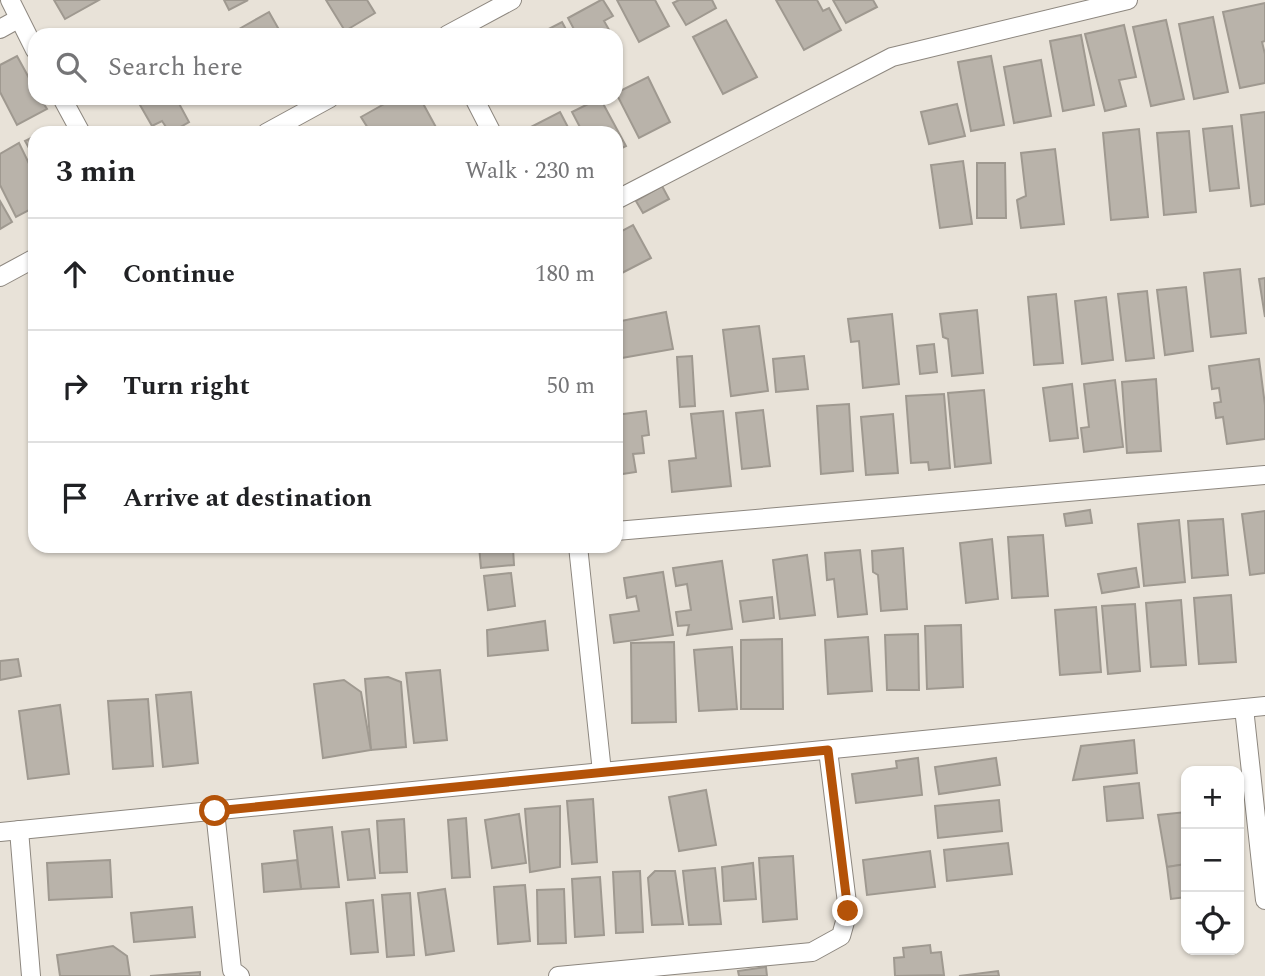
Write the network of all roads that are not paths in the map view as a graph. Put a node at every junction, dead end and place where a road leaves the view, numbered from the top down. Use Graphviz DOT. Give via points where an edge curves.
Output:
graph roads {
  1 [pos="10,0"];
  2 [pos="512,0"];
  3 [pos="1128,0"];
  4 [pos="18,19"];
  5 [pos="460,28"];
  6 [pos="0,29"];
  7 [pos="28,37"];
  8 [pos="66,105"];
  9 [pos="317,105"];
  10 [pos="478,105"];
  11 [pos="77,126"];
  12 [pos="279,126"];
  13 [pos="488,126"];
  14 [pos="623,196"];
  15 [pos="28,262"];
  16 [pos="0,276"];
  17 [pos="1265,475"];
  18 [pos="623,530"];
  19 [pos="579,553"];
  20 [pos="1265,706"];
  21 [pos="1244,708"];
  22 [pos="828,750"];
  23 [pos="602,772"];
  24 [pos="215,811"];
  25 [pos="19,830"];
  26 [pos="0,832"];
  27 [pos="1265,900"];
  28 [pos="31,976"];
  29 [pos="240,976"];
  30 [pos="558,976"];
  1 -- 4 [label="street"];
  2 -- 5 [label="street"];
  3 -- 14 [label="street" via="892,57"];
  4 -- 6 [label="street"];
  4 -- 7 [label="street"];
  8 -- 11 [label="street"];
  9 -- 12 [label="street"];
  10 -- 13 [label="street"];
  15 -- 16 [label="street"];
  17 -- 18 [label="street"];
  19 -- 23 [label="street"];
  20 -- 21 [label="street"];
  21 -- 22 [label="street"];
  21 -- 27 [label="street"];
  22 -- 23 [label="street"];
  22 -- 30 [label="street" via="848,911 841,936 811,953"];
  23 -- 24 [label="street"];
  24 -- 25 [label="street"];
  24 -- 29 [label="street" via="232,970"];
  25 -- 26 [label="street"];
  25 -- 28 [label="street"];
}
